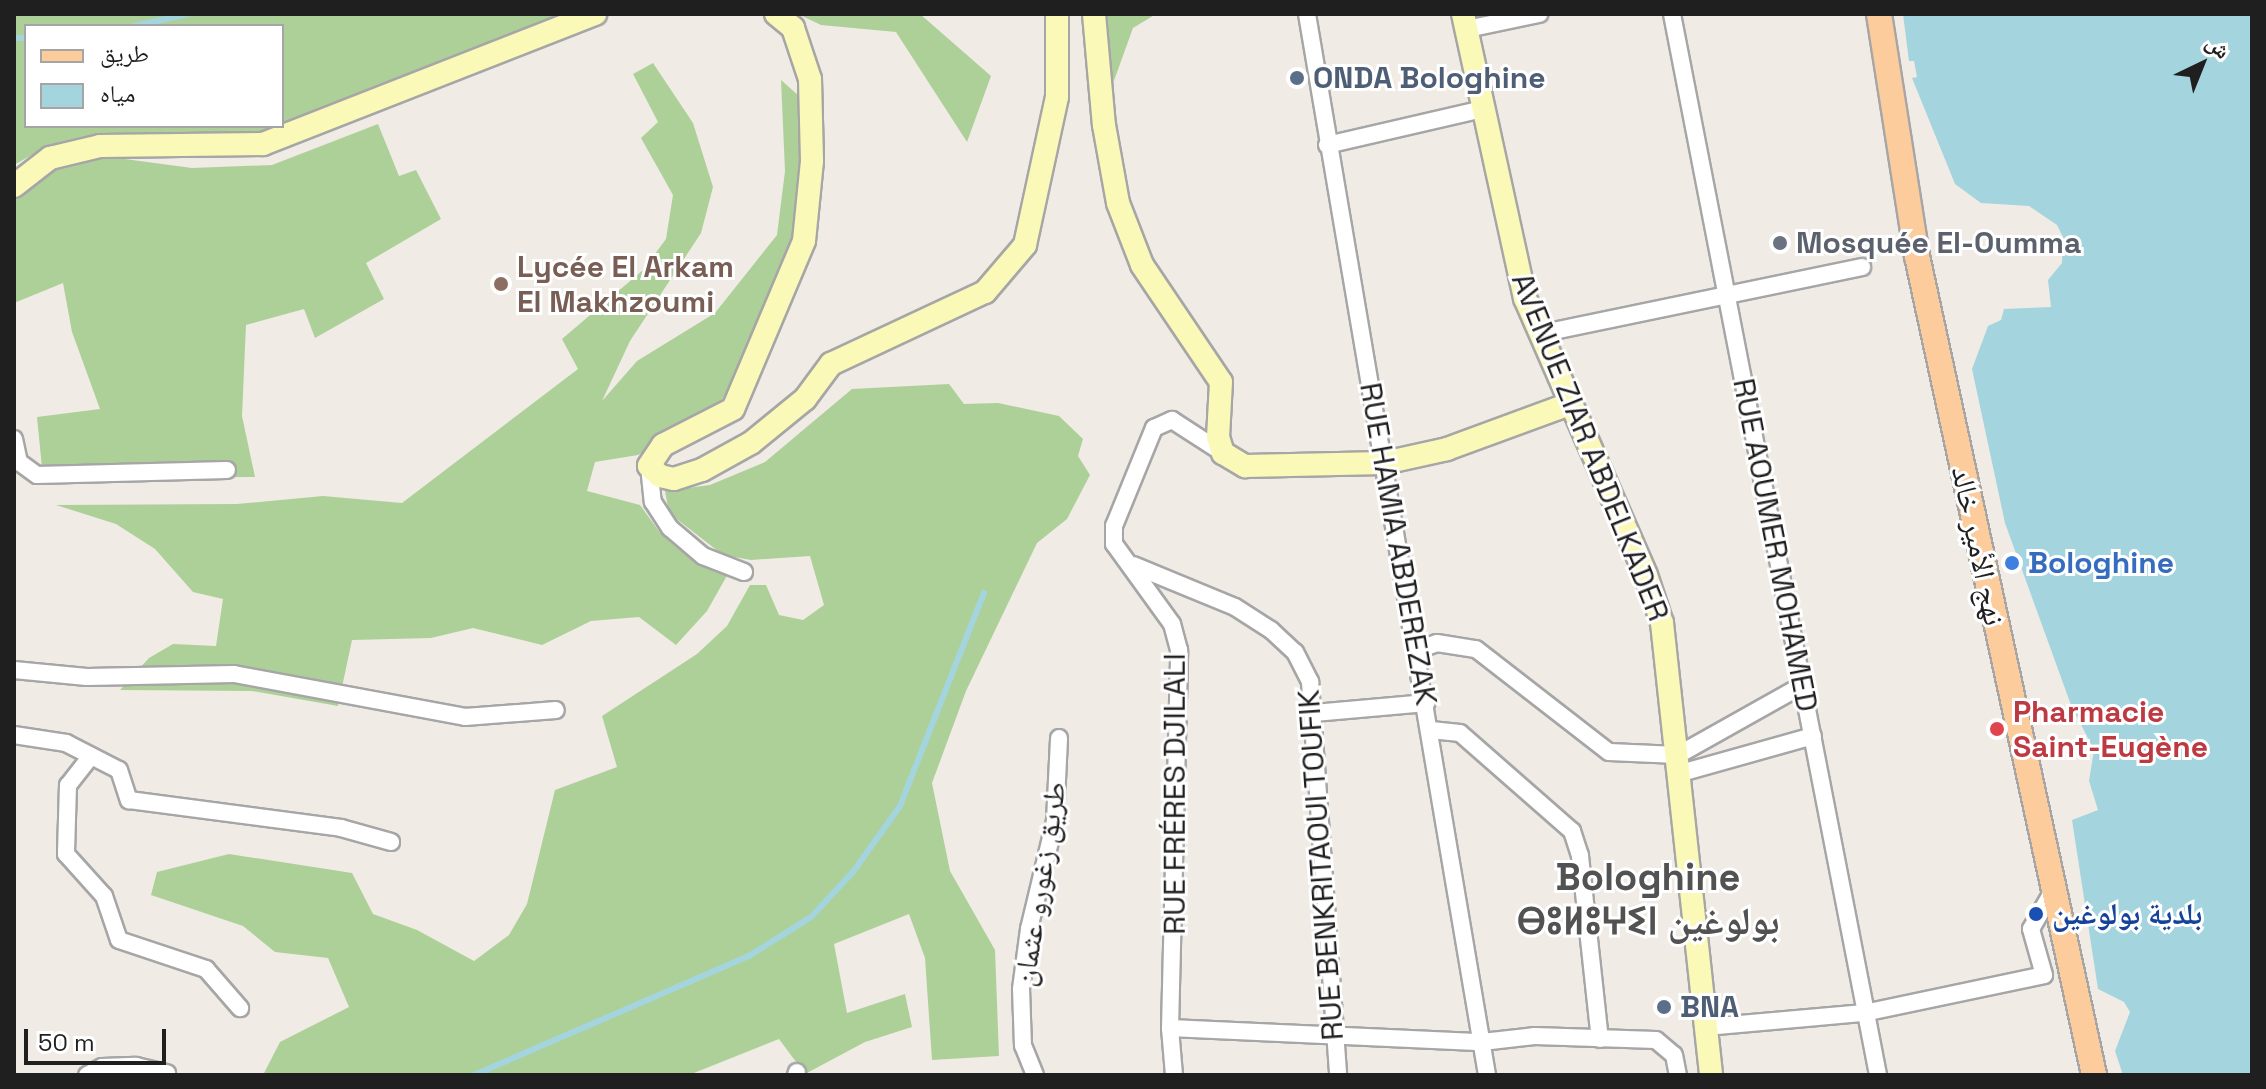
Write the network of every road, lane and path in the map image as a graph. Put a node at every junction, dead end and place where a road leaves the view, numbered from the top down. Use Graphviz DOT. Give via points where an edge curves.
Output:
graph roads {
  1 [pos="595,14"];
  2 [pos="776,14"];
  3 [pos="1057,14"];
  4 [pos="1094,14"];
  5 [pos="1307,14"];
  6 [pos="1539,14"];
  7 [pos="1672,14"];
  8 [pos="1879,14"];
  9 [pos="1465,21"];
  10 [pos="1483,109"];
  11 [pos="1327,145"];
  12 [pos="14,186"];
  13 [pos="1862,267"];
  14 [pos="1726,296"];
  15 [pos="1539,334"];
  16 [pos="1569,404"];
  17 [pos="14,439"];
  18 [pos="1223,453"];
  19 [pos="1384,463"];
  20 [pos="649,466"];
  21 [pos="227,470"];
  22 [pos="1131,564"];
  23 [pos="744,572"];
  24 [pos="1415,651"];
  25 [pos="14,670"];
  26 [pos="1801,686"];
  27 [pos="1427,703"];
  28 [pos="556,710"];
  29 [pos="1314,713"];
  30 [pos="1431,730"];
  31 [pos="14,735"];
  32 [pos="1813,736"];
  33 [pos="1059,738"];
  34 [pos="91,756"];
  35 [pos="1680,764"];
  36 [pos="391,842"];
  37 [pos="2054,889"];
  38 [pos="240,1008"];
  39 [pos="1864,1013"];
  40 [pos="1706,1027"];
  41 [pos="1170,1028"];
  42 [pos="1333,1038"];
  43 [pos="1600,1039"];
  44 [pos="1482,1042"];
  45 [pos="167,1073"];
  46 [pos="87,1075"];
  47 [pos="1035,1075"];
  48 [pos="1174,1075"];
  49 [pos="1338,1075"];
  50 [pos="1487,1075"];
  51 [pos="1678,1075"];
  52 [pos="1711,1075"];
  53 [pos="1878,1075"];
  54 [pos="2094,1075"];
  1 -- 12 [label="street" via="263,144 100,146 50,158"];
  2 -- 20 [label="street" via="793,28 810,79 812,161 804,241 733,409 663,445"];
  3 -- 20 [label="street" via="1057,97 1025,245 985,292 831,364 805,399 751,443 702,470 674,479"];
  4 -- 18 [label="street" via="1104,125 1118,203 1142,265 1221,382 1218,437"];
  5 -- 11 [label="street, RUE HAMIA ABDEREZAK"];
  6 -- 9 [label="street"];
  7 -- 14 [label="street, RUE AOUMER MOHAMED"];
  8 -- 37 [label="main road, نهج الأمير خالد" via="1890,110 1917,256"];
  9 -- 10 [label="street, AVENUE ZIAR ABDELKADER"];
  10 -- 11 [label="street"];
  10 -- 15 [label="street, AVENUE ZIAR ABDELKADER" via="1525,298"];
  11 -- 19 [label="street, RUE HAMIA ABDEREZAK"];
  13 -- 14 [label="street"];
  14 -- 15 [label="street"];
  14 -- 26 [label="street, RUE AOUMER MOHAMED"];
  15 -- 16 [label="street, AVENUE ZIAR ABDELKADER"];
  16 -- 19 [label="street" via="1447,449"];
  16 -- 35 [label="street, AVENUE ZIAR ABDELKADER" via="1646,575 1662,623"];
  17 -- 21 [label="street" via="19,462 37,475"];
  18 -- 19 [label="street" via="1245,466"];
  18 -- 22 [label="street, RUE FRÉRES DJILALI" via="1172,420 1154,428 1114,526 1114,544"];
  19 -- 24 [label="street, RUE HAMIA ABDEREZAK"];
  20 -- 23 [label="street" via="653,502 670,528 703,556"];
  22 -- 29 [label="street, RUE BENKRITAOUI TOUFIK" via="1235,607 1271,630 1300,662 1310,682"];
  22 -- 41 [label="street, RUE FRÉRES DJILALI" via="1172,624 1179,650"];
  24 -- 27 [label="street, RUE HAMIA ABDEREZAK"];
  24 -- 35 [label="street" via="1437,643 1476,649 1609,752"];
  25 -- 28 [label="street" via="87,677 234,674 465,717"];
  26 -- 32 [label="street, RUE AOUMER MOHAMED"];
  26 -- 35 [label="street"];
  27 -- 29 [label="street"];
  27 -- 30 [label="street, RUE HAMIA ABDEREZAK"];
  29 -- 42 [label="street, RUE BENKRITAOUI TOUFIK"];
  30 -- 43 [label="street" via="1460,733 1572,831 1580,856"];
  30 -- 44 [label="street, RUE HAMIA ABDEREZAK"];
  31 -- 34 [label="street" via="66,743"];
  32 -- 35 [label="street"];
  32 -- 39 [label="street, RUE AOUMER MOHAMED"];
  33 -- 47 [label="street, طريق زغورو عثمان" via="1055,821 1021,989 1023,1046"];
  34 -- 36 [label="street" via="119,770 129,800 341,828"];
  34 -- 38 [label="street" via="68,785 66,854 104,896 119,940 206,969"];
  35 -- 40 [label="street, AVENUE ZIAR ABDELKADER"];
  37 -- 39 [label="street" via="2031,929 2044,975"];
  37 -- 54 [label="main road, نهج الأمير خالد"];
  39 -- 40 [label="street"];
  39 -- 53 [label="street, RUE AOUMER MOHAMED"];
  40 -- 52 [label="street, AVENUE ZIAR ABDELKADER"];
  41 -- 42 [label="street"];
  41 -- 48 [label="street, RUE FRÉRES DJILALI"];
  42 -- 44 [label="street"];
  42 -- 49 [label="street, RUE BENKRITAOUI TOUFIK"];
  43 -- 44 [label="street" via="1535,1036"];
  43 -- 51 [label="street" via="1656,1040 1674,1055"];
  44 -- 50 [label="street, RUE HAMIA ABDEREZAK"];
  45 -- 46 [label="street" via="136,1066 102,1067"];
}
